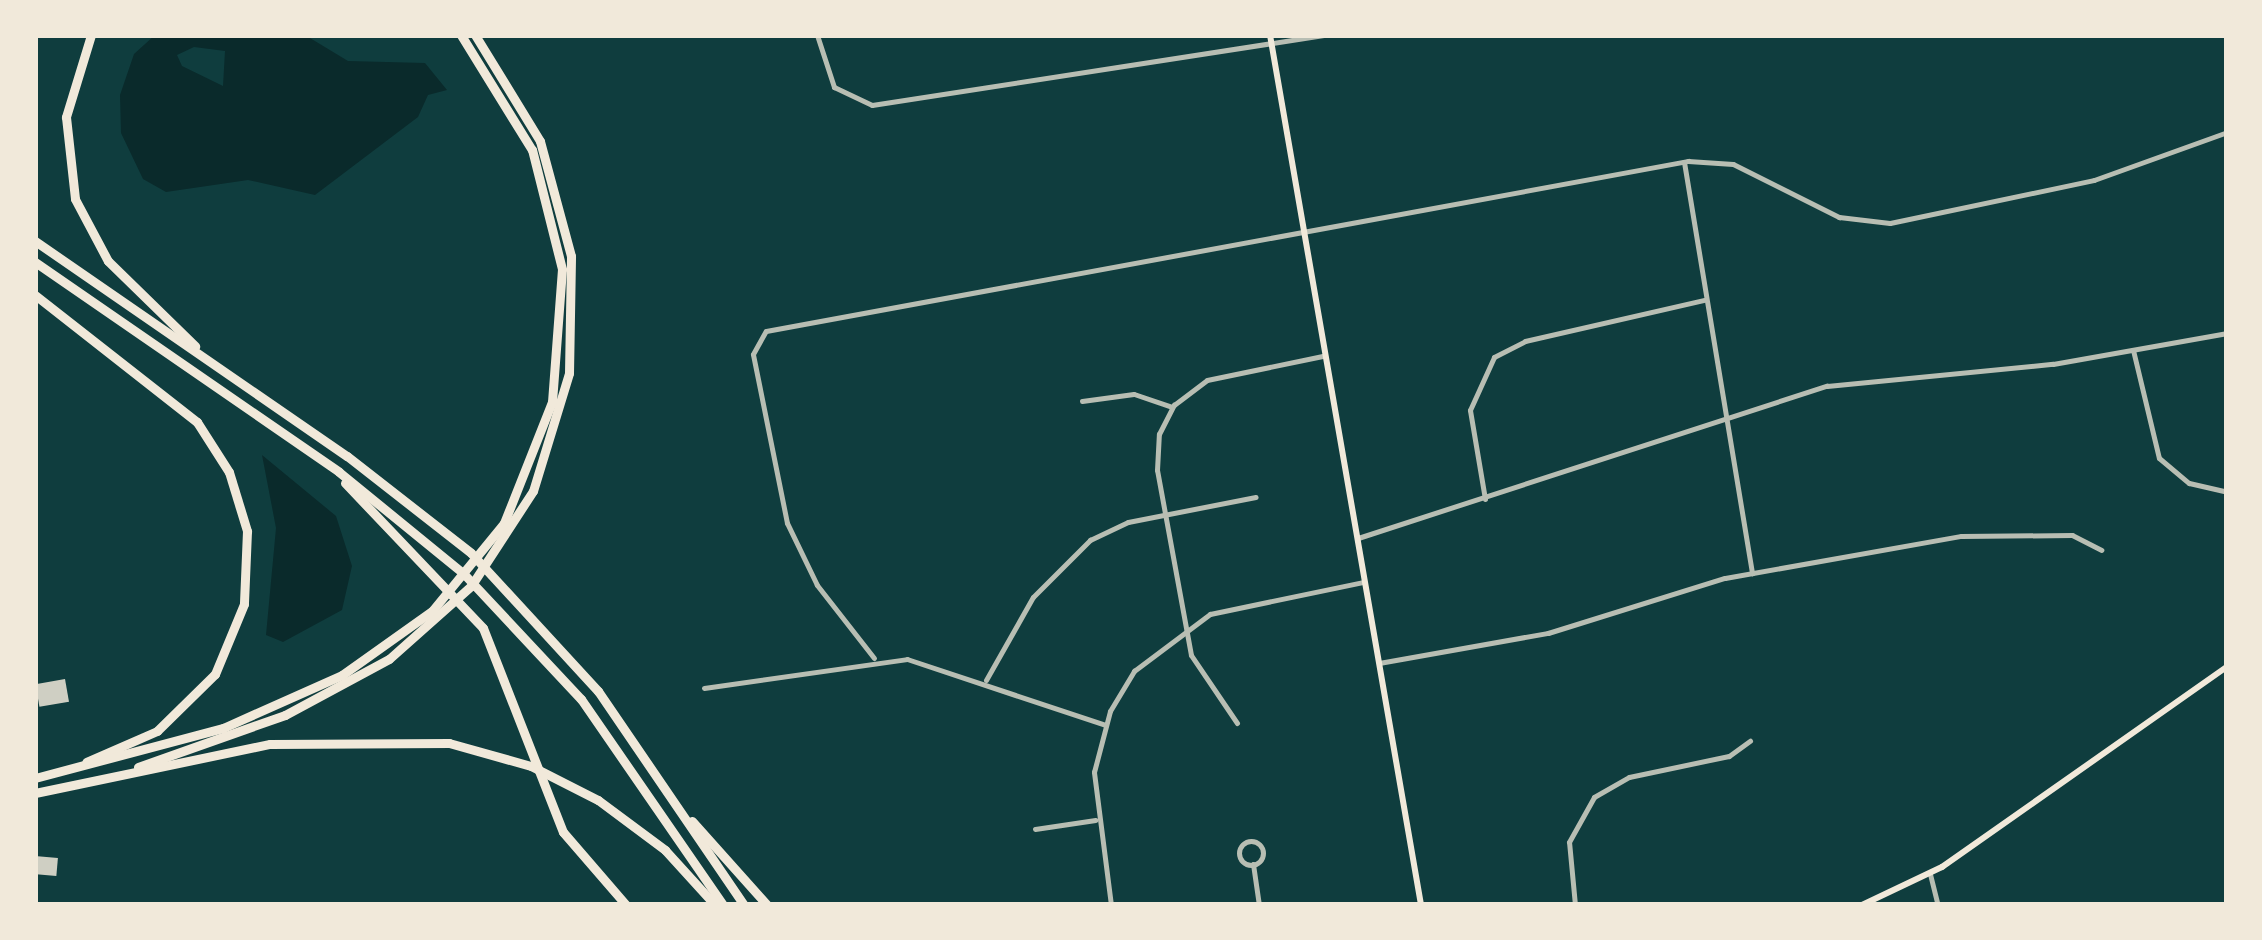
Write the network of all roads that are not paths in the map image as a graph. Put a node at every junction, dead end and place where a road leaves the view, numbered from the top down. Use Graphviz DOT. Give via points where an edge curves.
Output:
graph roads {
  1 [pos="92,35"];
  2 [pos="461,35"];
  3 [pos="475,35"];
  4 [pos="817,35"];
  5 [pos="1324,35"];
  6 [pos="1271,39"];
  7 [pos="2227,132"];
  8 [pos="1684,162"];
  9 [pos="1301,232"];
  10 [pos="35,240"];
  11 [pos="35,262"];
  12 [pos="35,295"];
  13 [pos="1704,300"];
  14 [pos="2227,334"];
  15 [pos="2133,350"];
  16 [pos="203,356"];
  17 [pos="1323,356"];
  18 [pos="1082,401"];
  19 [pos="1172,407"];
  20 [pos="1725,419"];
  21 [pos="313,454"];
  22 [pos="2227,492"];
  23 [pos="1256,497"];
  24 [pos="1485,499"];
  25 [pos="1165,514"];
  26 [pos="508,526"];
  27 [pos="1356,539"];
  28 [pos="2101,550"];
  29 [pos="1752,573"];
  30 [pos="1363,582"];
  31 [pos="436,615"];
  32 [pos="1185,626"];
  33 [pos="874,658"];
  34 [pos="1378,664"];
  35 [pos="2227,667"];
  36 [pos="986,680"];
  37 [pos="704,688"];
  38 [pos="1237,723"];
  39 [pos="1104,724"];
  40 [pos="1750,741"];
  41 [pos="138,767"];
  42 [pos="76,768"];
  43 [pos="35,778"];
  44 [pos="35,794"];
  45 [pos="683,815"];
  46 [pos="1095,820"];
  47 [pos="1035,829"];
  48 [pos="1252,864"];
  49 [pos="1930,874"];
  50 [pos="626,905"];
  51 [pos="715,905"];
  52 [pos="724,905"];
  53 [pos="744,905"];
  54 [pos="767,905"];
  55 [pos="1111,905"];
  56 [pos="1260,905"];
  57 [pos="1420,905"];
  58 [pos="1575,905"];
  59 [pos="1862,905"];
  60 [pos="1938,905"];
  1 -- 16 [label="highway" via="66,117 75,199 108,261"];
  2 -- 26 [label="highway" via="529,142 562,269 552,402"];
  3 -- 26 [label="highway" via="540,142 572,267 564,398"];
  4 -- 6 [label="street" via="834,87 872,104"];
  5 -- 6 [label="street"];
  6 -- 9 [label="main road"];
  7 -- 8 [label="street" via="2066,187 1880,224 1839,216 1733,164"];
  8 -- 9 [label="street"];
  8 -- 13 [label="street"];
  9 -- 17 [label="main road"];
  9 -- 33 [label="street" via="771,330 755,340 787,523 817,585"];
  10 -- 16 [label="highway"];
  11 -- 21 [label="highway"];
  12 -- 42 [label="highway" via="197,422 230,472 247,531 241,616 208,684 150,736"];
  13 -- 20 [label="street"];
  13 -- 24 [label="street" via="1525,341 1494,358 1470,410"];
  14 -- 15 [label="street"];
  15 -- 20 [label="street" via="1886,375"];
  15 -- 22 [label="street" via="2159,458 2189,483"];
  16 -- 45 [label="highway" via="481,563 598,691"];
  17 -- 19 [label="street" via="1214,377"];
  17 -- 27 [label="main road"];
  18 -- 19 [label="street" via="1134,394"];
  19 -- 25 [label="street" via="1156,452"];
  20 -- 24 [label="street"];
  20 -- 29 [label="street"];
  21 -- 50 [label="highway" via="476,616 513,686 563,832"];
  21 -- 52 [label="highway" via="438,551 542,653"];
  23 -- 25 [label="street"];
  24 -- 27 [label="street"];
  25 -- 32 [label="street"];
  25 -- 36 [label="street" via="1115,527 1067,558 1017,619"];
  26 -- 31 [label="highway"];
  27 -- 30 [label="main road"];
  28 -- 29 [label="street" via="2078,536 2001,531"];
  29 -- 34 [label="street" via="1548,633"];
  30 -- 32 [label="street" via="1236,606"];
  30 -- 34 [label="main road"];
  31 -- 41 [label="highway" via="328,695"];
  31 -- 42 [label="highway" via="274,708"];
  32 -- 38 [label="street" via="1200,680"];
  32 -- 39 [label="street" via="1134,671"];
  33 -- 36 [label="street"];
  33 -- 37 [label="street"];
  34 -- 57 [label="main road"];
  35 -- 49 [label="main road"];
  36 -- 39 [label="street"];
  39 -- 46 [label="street"];
  40 -- 58 [label="street" via="1729,756 1628,777 1594,797 1569,842"];
  41 -- 44 [label="highway"];
  41 -- 51 [label="highway" via="366,737 449,743 552,775 641,830"];
  42 -- 43 [label="highway"];
  45 -- 53 [label="highway"];
  45 -- 54 [label="highway"];
  46 -- 47 [label="street"];
  46 -- 55 [label="street"];
  48 -- 48 [label="street" via="1262,852 1249,841 1239,852"];
  48 -- 56 [label="street"];
  49 -- 59 [label="main road"];
  49 -- 60 [label="street"];
}
